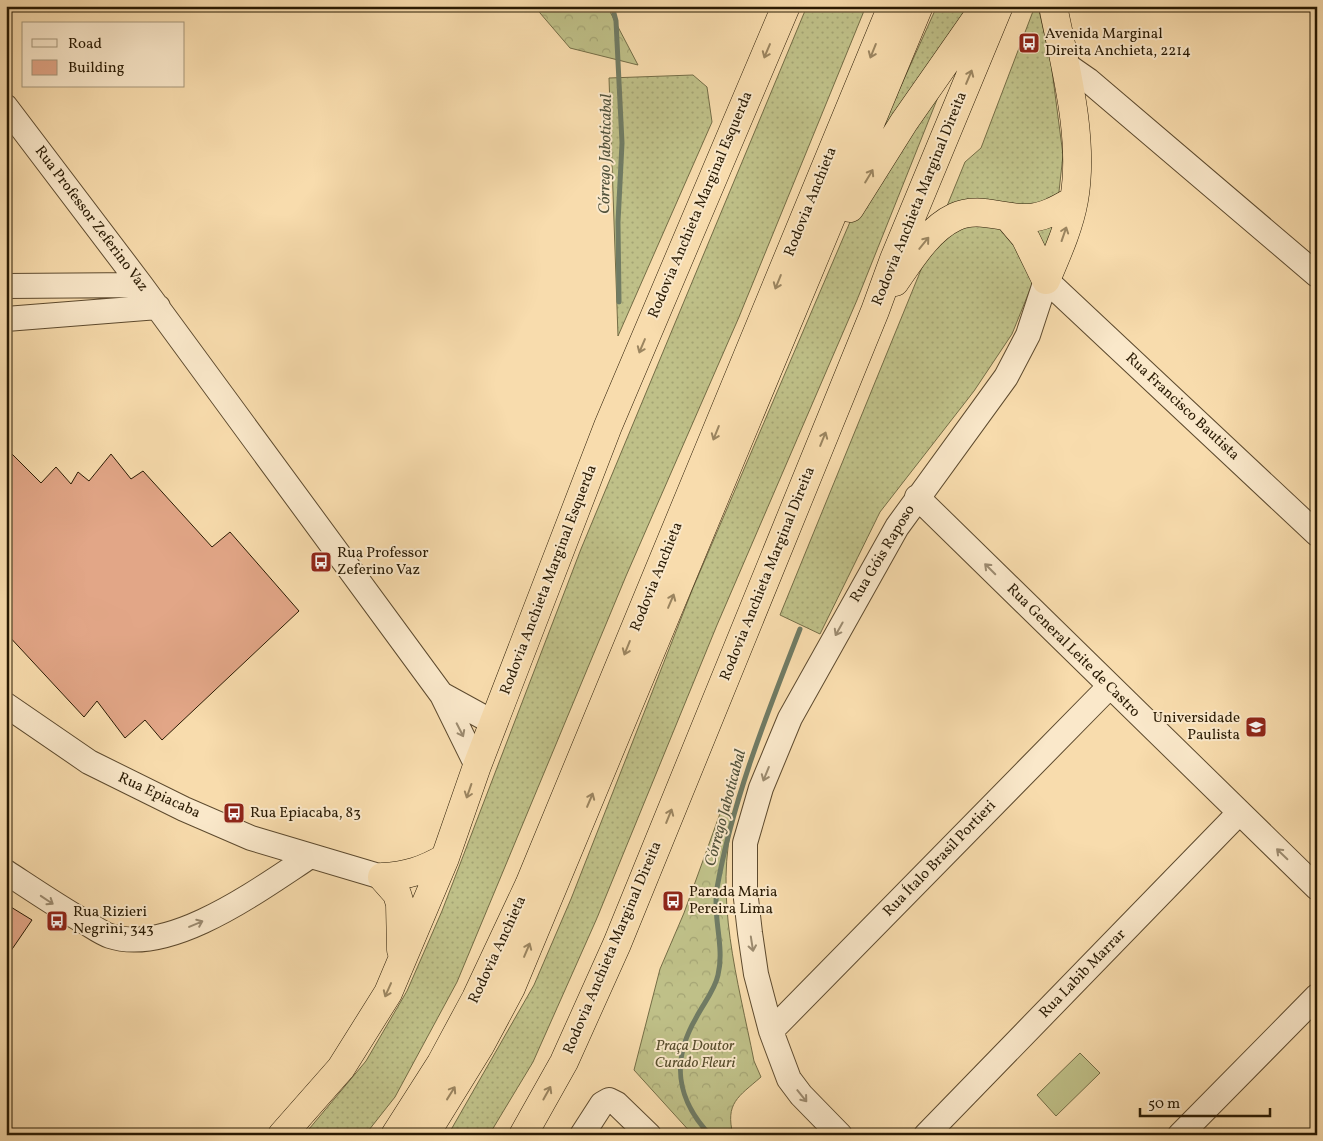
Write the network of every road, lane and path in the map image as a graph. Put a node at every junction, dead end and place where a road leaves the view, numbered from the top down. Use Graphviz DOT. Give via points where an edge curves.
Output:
graph roads {
  1 [pos="786,6"];
  2 [pos="892,6"];
  3 [pos="919,6"];
  4 [pos="985,6"];
  5 [pos="999,6"];
  6 [pos="1053,6"];
  7 [pos="1065,64"];
  8 [pos="6,107"];
  9 [pos="1074,200"];
  10 [pos="1008,217"];
  11 [pos="1317,274"];
  12 [pos="1046,280"];
  13 [pos="141,285"];
  14 [pos="6,286"];
  15 [pos="799,293"];
  16 [pos="158,308"];
  17 [pos="875,311"];
  18 [pos="6,319"];
  19 [pos="917,497"];
  20 [pos="1317,534"];
  21 [pos="1109,687"];
  22 [pos="442,695"];
  23 [pos="6,705"];
  24 [pos="494,724"];
  25 [pos="478,766"];
  26 [pos="1239,813"];
  27 [pos="308,857"];
  28 [pos="445,858"];
  29 [pos="6,872"];
  30 [pos="382,877"];
  31 [pos="1317,888"];
  32 [pos="401,957"];
  33 [pos="1317,996"];
  34 [pos="771,1031"];
  35 [pos="642,1132"];
  36 [pos="282,1135"];
  37 [pos="395,1135"];
  38 [pos="425,1135"];
  39 [pos="523,1135"];
  40 [pos="582,1135"];
  41 [pos="840,1135"];
  42 [pos="926,1135"];
  43 [pos="1180,1135"];
  1 -- 24 [label="highway, Rodovia Anchieta Marginal Esquerda, one-way" via="608,426"];
  2 -- 37 [label="highway, Rodovia Anchieta, one-way" via="529,885 476,998 441,1063"];
  3 -- 15 [label="highway, Rodovia Anchieta"];
  15 -- 4 [label="highway, one-way" via="877,162"];
  17 -- 5 [label="highway, Rodovia Anchieta Marginal Direita, one-way"];
  6 -- 7 [label="highway"];
  7 -- 9 [label="highway" via="1077,160"];
  7 -- 11 [label="street"];
  8 -- 13 [label="street, Rua Professor Zeferino Vaz"];
  9 -- 10 [label="highway" via="1041,216"];
  12 -- 9 [label="highway, one-way"];
  10 -- 12 [label="highway" via="1025,237"];
  17 -- 10 [label="highway, one-way" via="937,228 955,216 971,212"];
  12 -- 19 [label="street, Rua Góis Raposo" via="1028,335 1006,377"];
  12 -- 20 [label="street, Rua Francisco Bautista"];
  13 -- 14 [label="street"];
  13 -- 16 [label="street, Rua Professor Zeferino Vaz"];
  38 -- 15 [label="highway, Rodovia Anchieta, one-way" via="480,1046 511,988"];
  16 -- 18 [label="street"];
  16 -- 22 [label="street, Rua Professor Zeferino Vaz"];
  39 -- 17 [label="highway, Rodovia Anchieta Marginal Direita, one-way" via="564,1062 618,944"];
  21 -- 19 [label="street, Rua General Leite de Castro, one-way"];
  19 -- 34 [label="street, Rua Góis Raposo, one-way" via="882,551 790,718 761,788 745,843 745,890 750,933 756,974"];
  21 -- 26 [label="street, Rua General Leite de Castro"];
  21 -- 34 [label="street, Rua Ítalo Brasil Portieri"];
  22 -- 24 [label="street, Rua Professor Zeferino Vaz"];
  22 -- 25 [label="street, Rua Professor Zeferino Vaz, one-way"];
  23 -- 27 [label="street, Rua Epiacaba" via="66,748 130,784 251,838"];
  24 -- 25 [label="highway, Rodovia Anchieta Marginal Esquerda"];
  25 -- 28 [label="highway, Rodovia Anchieta Marginal Esquerda, one-way"];
  31 -- 26 [label="street, Rua General Leite de Castro, one-way"];
  26 -- 42 [label="street, Rua Labib Marrar"];
  29 -- 27 [label="street, one-way" via="51,903 109,936 139,941 170,935 208,919"];
  27 -- 30 [label="street, Rua Epiacaba"];
  28 -- 30 [label="highway" via="414,873"];
  28 -- 32 [label="highway, Rodovia Anchieta Marginal Esquerda"];
  30 -- 32 [label="highway" via="397,894 400,904"];
  32 -- 36 [label="highway, Rodovia Anchieta Marginal Esquerda, one-way" via="388,993 341,1068"];
  33 -- 43 [label="street"];
  34 -- 41 [label="street, Rua Góis Raposo, one-way" via="789,1079 800,1096"];
  35 -- 40 [label="street" via="617,1104 609,1100 602,1104"];
}
